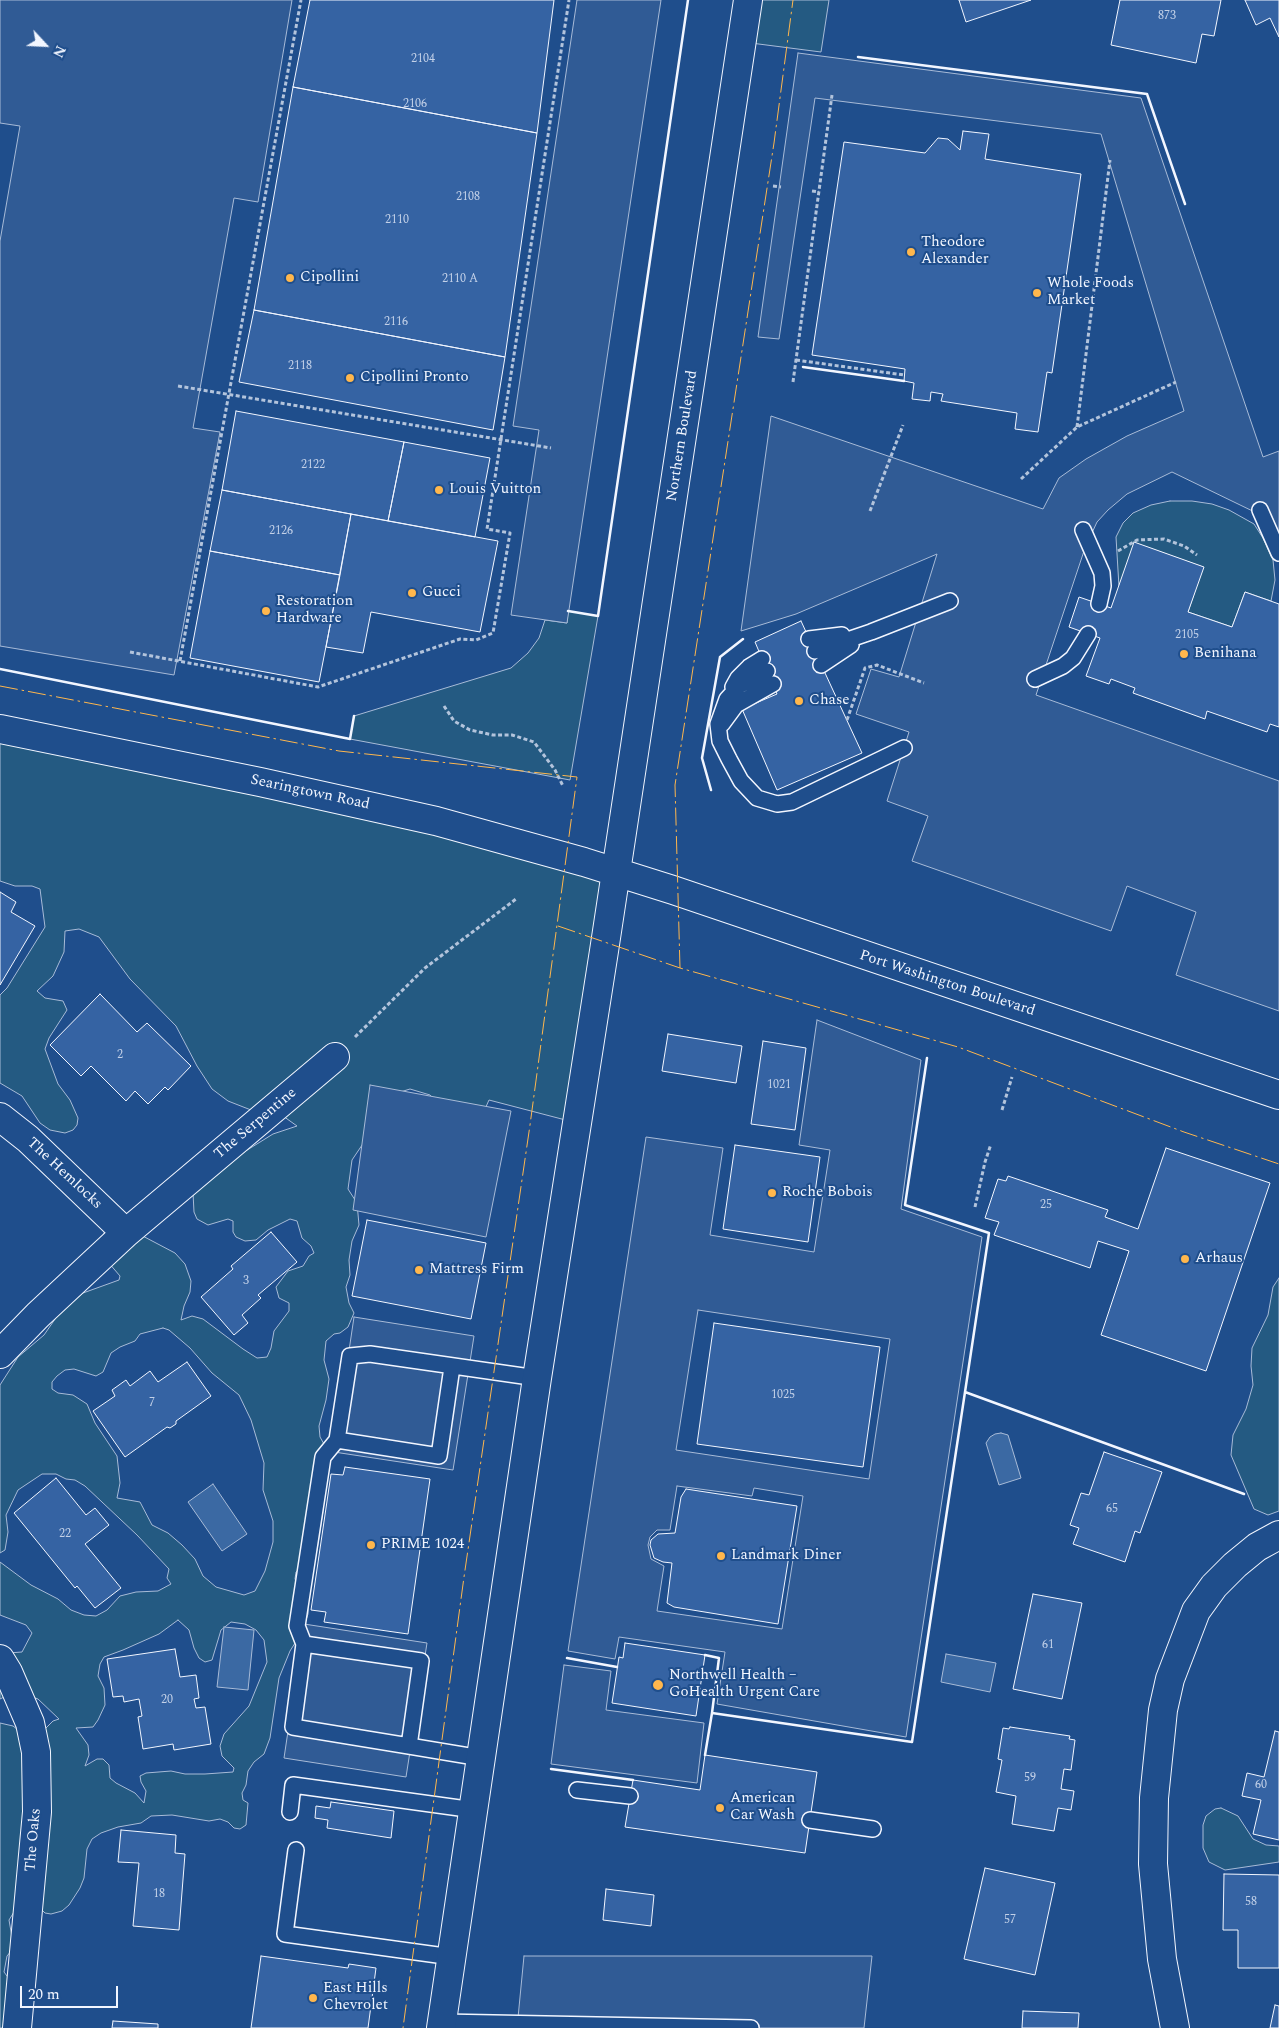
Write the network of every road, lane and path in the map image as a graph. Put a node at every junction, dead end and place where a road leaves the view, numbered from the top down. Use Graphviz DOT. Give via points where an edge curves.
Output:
graph roads {
  1 [pos="300,0"];
  2 [pos="569,0"];
  3 [pos="748,0"];
  4 [pos="832,95"];
  5 [pos="1110,160"];
  6 [pos="773,186"];
  7 [pos="781,186"];
  8 [pos="812,191"];
  9 [pos="819,192"];
  10 [pos="796,360"];
  11 [pos="904,375"];
  12 [pos="793,382"];
  13 [pos="1176,382"];
  14 [pos="178,386"];
  15 [pos="228,394"];
  16 [pos="903,425"];
  17 [pos="1077,427"];
  18 [pos="502,440"];
  19 [pos="551,448"];
  20 [pos="1021,479"];
  21 [pos="1260,510"];
  22 [pos="870,511"];
  23 [pos="1083,530"];
  24 [pos="1279,553"];
  25 [pos="1197,555"];
  26 [pos="1099,565"];
  27 [pos="950,601"];
  28 [pos="1099,604"];
  29 [pos="1088,634"];
  30 [pos="815,651"];
  31 [pos="130,652"];
  32 [pos="180,661"];
  33 [pos="1035,679"];
  34 [pos="924,683"];
  35 [pos="444,706"];
  36 [pos="847,720"];
  37 [pos="0,729"];
  38 [pos="718,734"];
  39 [pos="904,748"];
  40 [pos="563,786"];
  41 [pos="616,871"];
  42 [pos="516,899"];
  43 [pos="335,1057"];
  44 [pos="1012,1077"];
  45 [pos="1279,1095"];
  46 [pos="1002,1110"];
  47 [pos="0,1117"];
  48 [pos="991,1144"];
  49 [pos="976,1208"];
  50 [pos="126,1233"];
  51 [pos="0,1354"];
  52 [pos="452,1367"];
  53 [pos="537,1378"];
  54 [pos="337,1440"];
  55 [pos="1279,1535"];
  56 [pos="304,1644"];
  57 [pos="0,1659"];
  58 [pos="409,1746"];
  59 [pos="481,1758"];
  60 [pos="577,1790"];
  61 [pos="630,1796"];
  62 [pos="474,1810"];
  63 [pos="290,1812"];
  64 [pos="810,1820"];
  65 [pos="873,1829"];
  66 [pos="296,1850"];
  67 [pos="452,1957"];
  68 [pos="441,2025"];
  69 [pos="17,2028"];
  70 [pos="751,2028"];
  71 [pos="1175,2028"];
  1 -- 15 [label="path"];
  2 -- 18 [label="path"];
  3 -- 41 [label="main road, Northern Boulevard"];
  4 -- 9 [label="path"];
  5 -- 17 [label="path"];
  6 -- 7 [label="path"];
  8 -- 9 [label="path"];
  9 -- 10 [label="path"];
  10 -- 11 [label="path"];
  10 -- 12 [label="path"];
  13 -- 17 [label="path"];
  14 -- 15 [label="path"];
  15 -- 18 [label="path"];
  15 -- 32 [label="path"];
  16 -- 22 [label="path"];
  17 -- 20 [label="path"];
  18 -- 19 [label="path"];
  18 -- 32 [label="path" via="487,529 510,533 493,633 476,640 460,639 318,686"];
  21 -- 24 [label="lane"];
  23 -- 26 [label="lane"];
  25 -- 26 [label="path" via="1175,541 1151,538 1126,545"];
  26 -- 28 [label="lane" via="1103,586"];
  27 -- 30 [label="lane"];
  29 -- 33 [label="lane" via="1073,658"];
  31 -- 32 [label="path"];
  34 -- 36 [label="path" via="877,665 865,668"];
  35 -- 40 [label="path" via="454,720 470,730 512,735 534,742"];
  37 -- 41 [label="main road, Searingtown Road" via="436,821"];
  38 -- 38 [label="lane" via="736,705 767,672 739,686 727,698"];
  38 -- 39 [label="lane" via="741,781 764,802 776,804 792,802"];
  41 -- 45 [label="main road, Port Washington Boulevard"];
  41 -- 53 [label="main road, Northern Boulevard"];
  42 -- 43 [label="path" via="425,968"];
  43 -- 50 [label="main road, The Serpentine"];
  44 -- 46 [label="path"];
  47 -- 50 [label="main road, The Hemlocks" via="28,1139"];
  48 -- 49 [label="path"];
  50 -- 51 [label="main road, The Serpentine"];
  52 -- 53 [label="lane"];
  52 -- 54 [label="lane" via="370,1354 350,1356"];
  52 -- 54 [label="lane" via="439,1456"];
  53 -- 59 [label="main road, Northern Boulevard"];
  54 -- 56 [label="lane" via="323,1457 296,1626"];
  55 -- 71 [label="main road" via="1234,1565 1196,1611 1170,1679 1163,1710 1154,1798 1153,1864 1162,1959"];
  56 -- 58 [label="lane" via="293,1727"];
  56 -- 58 [label="lane" via="421,1661"];
  57 -- 69 [label="main road, The Oaks" via="30,1723 36,1752 37,1812"];
  58 -- 59 [label="lane"];
  59 -- 62 [label="main road, Northern Boulevard"];
  60 -- 61 [label="lane"];
  62 -- 63 [label="lane" via="293,1785"];
  62 -- 67 [label="main road, Northern Boulevard"];
  64 -- 65 [label="lane"];
  66 -- 67 [label="lane" via="285,1934"];
  67 -- 68 [label="main road, Northern Boulevard"];
  68 -- 70 [label="lane"];
}
